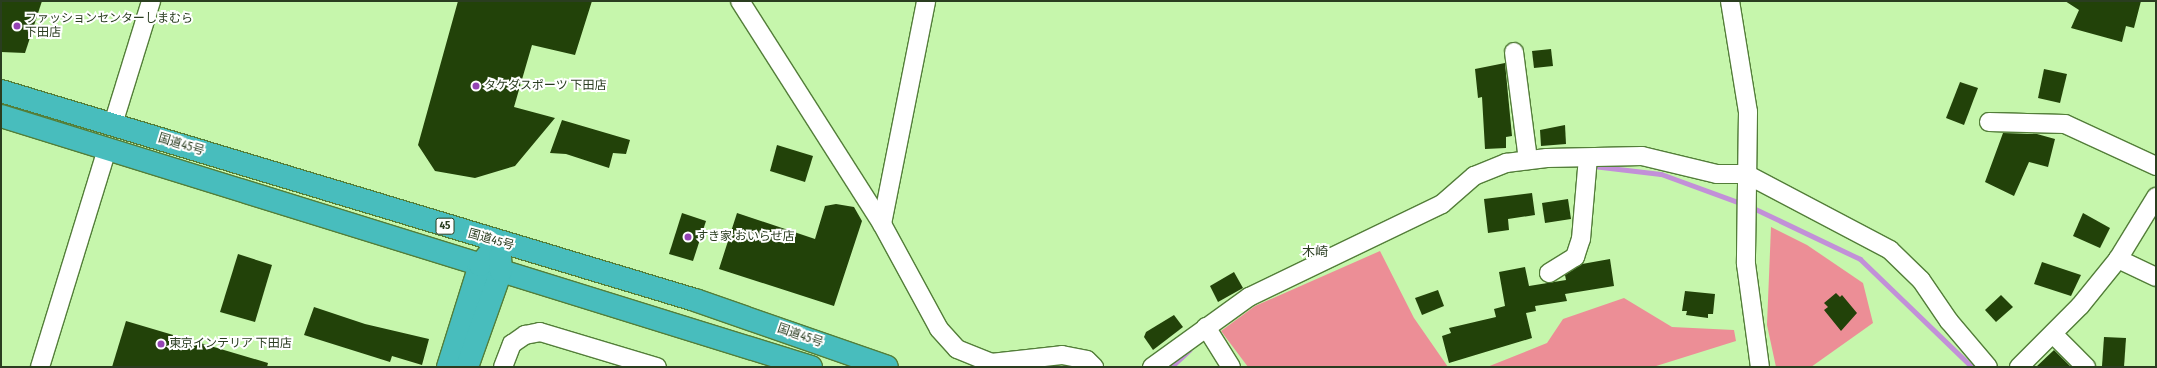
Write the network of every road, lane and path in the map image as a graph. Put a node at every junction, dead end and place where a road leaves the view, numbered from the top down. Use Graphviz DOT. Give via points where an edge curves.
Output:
graph roads {
  1 [pos="151,1"];
  2 [pos="740,1"];
  3 [pos="926,1"];
  4 [pos="1730,1"];
  5 [pos="1514,52"];
  6 [pos="1,91"];
  7 [pos="1,116"];
  8 [pos="1988,122"];
  9 [pos="113,124"];
  10 [pos="107,148"];
  11 [pos="1588,158"];
  12 [pos="1528,160"];
  13 [pos="2156,166"];
  14 [pos="1746,174"];
  15 [pos="2154,204"];
  16 [pos="882,224"];
  17 [pos="499,242"];
  18 [pos="2118,259"];
  19 [pos="480,265"];
  20 [pos="501,271"];
  21 [pos="1549,273"];
  22 [pos="2156,277"];
  23 [pos="1206,327"];
  24 [pos="2053,334"];
  25 [pos="40,367"];
  26 [pos="448,367"];
  27 [pos="467,367"];
  28 [pos="503,367"];
  29 [pos="657,367"];
  30 [pos="811,367"];
  31 [pos="887,367"];
  32 [pos="1094,367"];
  33 [pos="1152,367"];
  34 [pos="1231,367"];
  35 [pos="1760,367"];
  36 [pos="1988,367"];
  37 [pos="2019,367"];
  38 [pos="2086,367"];
  1 -- 9 [label="street"];
  2 -- 16 [label="street"];
  3 -- 16 [label="street"];
  4 -- 14 [label="street" via="1748,112"];
  5 -- 12 [label="street"];
  6 -- 9 [label="highway, 国道45号 / 45"];
  7 -- 10 [label="highway, 45"];
  8 -- 13 [label="street" via="2065,124"];
  9 -- 17 [label="highway, 国道45号 / 45"];
  10 -- 19 [label="highway, 45"];
  10 -- 25 [label="street"];
  11 -- 12 [label="street"];
  11 -- 14 [label="street" via="1642,156 1717,174"];
  11 -- 21 [label="street" via="1581,239 1575,257"];
  12 -- 23 [label="street" via="1506,163 1474,176 1442,204 1249,297"];
  14 -- 35 [label="street" via="1746,264"];
  14 -- 36 [label="street" via="1890,250 1921,280 1949,321"];
  15 -- 18 [label="street"];
  16 -- 32 [label="street" via="939,329 957,349 991,363 1062,355 1087,360"];
  17 -- 19 [label="highway"];
  17 -- 20 [label="highway"];
  17 -- 31 [label="highway, 国道45号 / 45" via="695,300"];
  18 -- 22 [label="street"];
  18 -- 24 [label="street"];
  19 -- 20 [label="highway, 45"];
  19 -- 26 [label="highway"];
  20 -- 27 [label="highway"];
  20 -- 30 [label="highway, 45"];
  23 -- 33 [label="street"];
  23 -- 34 [label="street"];
  24 -- 37 [label="street"];
  24 -- 38 [label="street"];
  28 -- 29 [label="street" via="512,344 525,335 540,332"];
}
